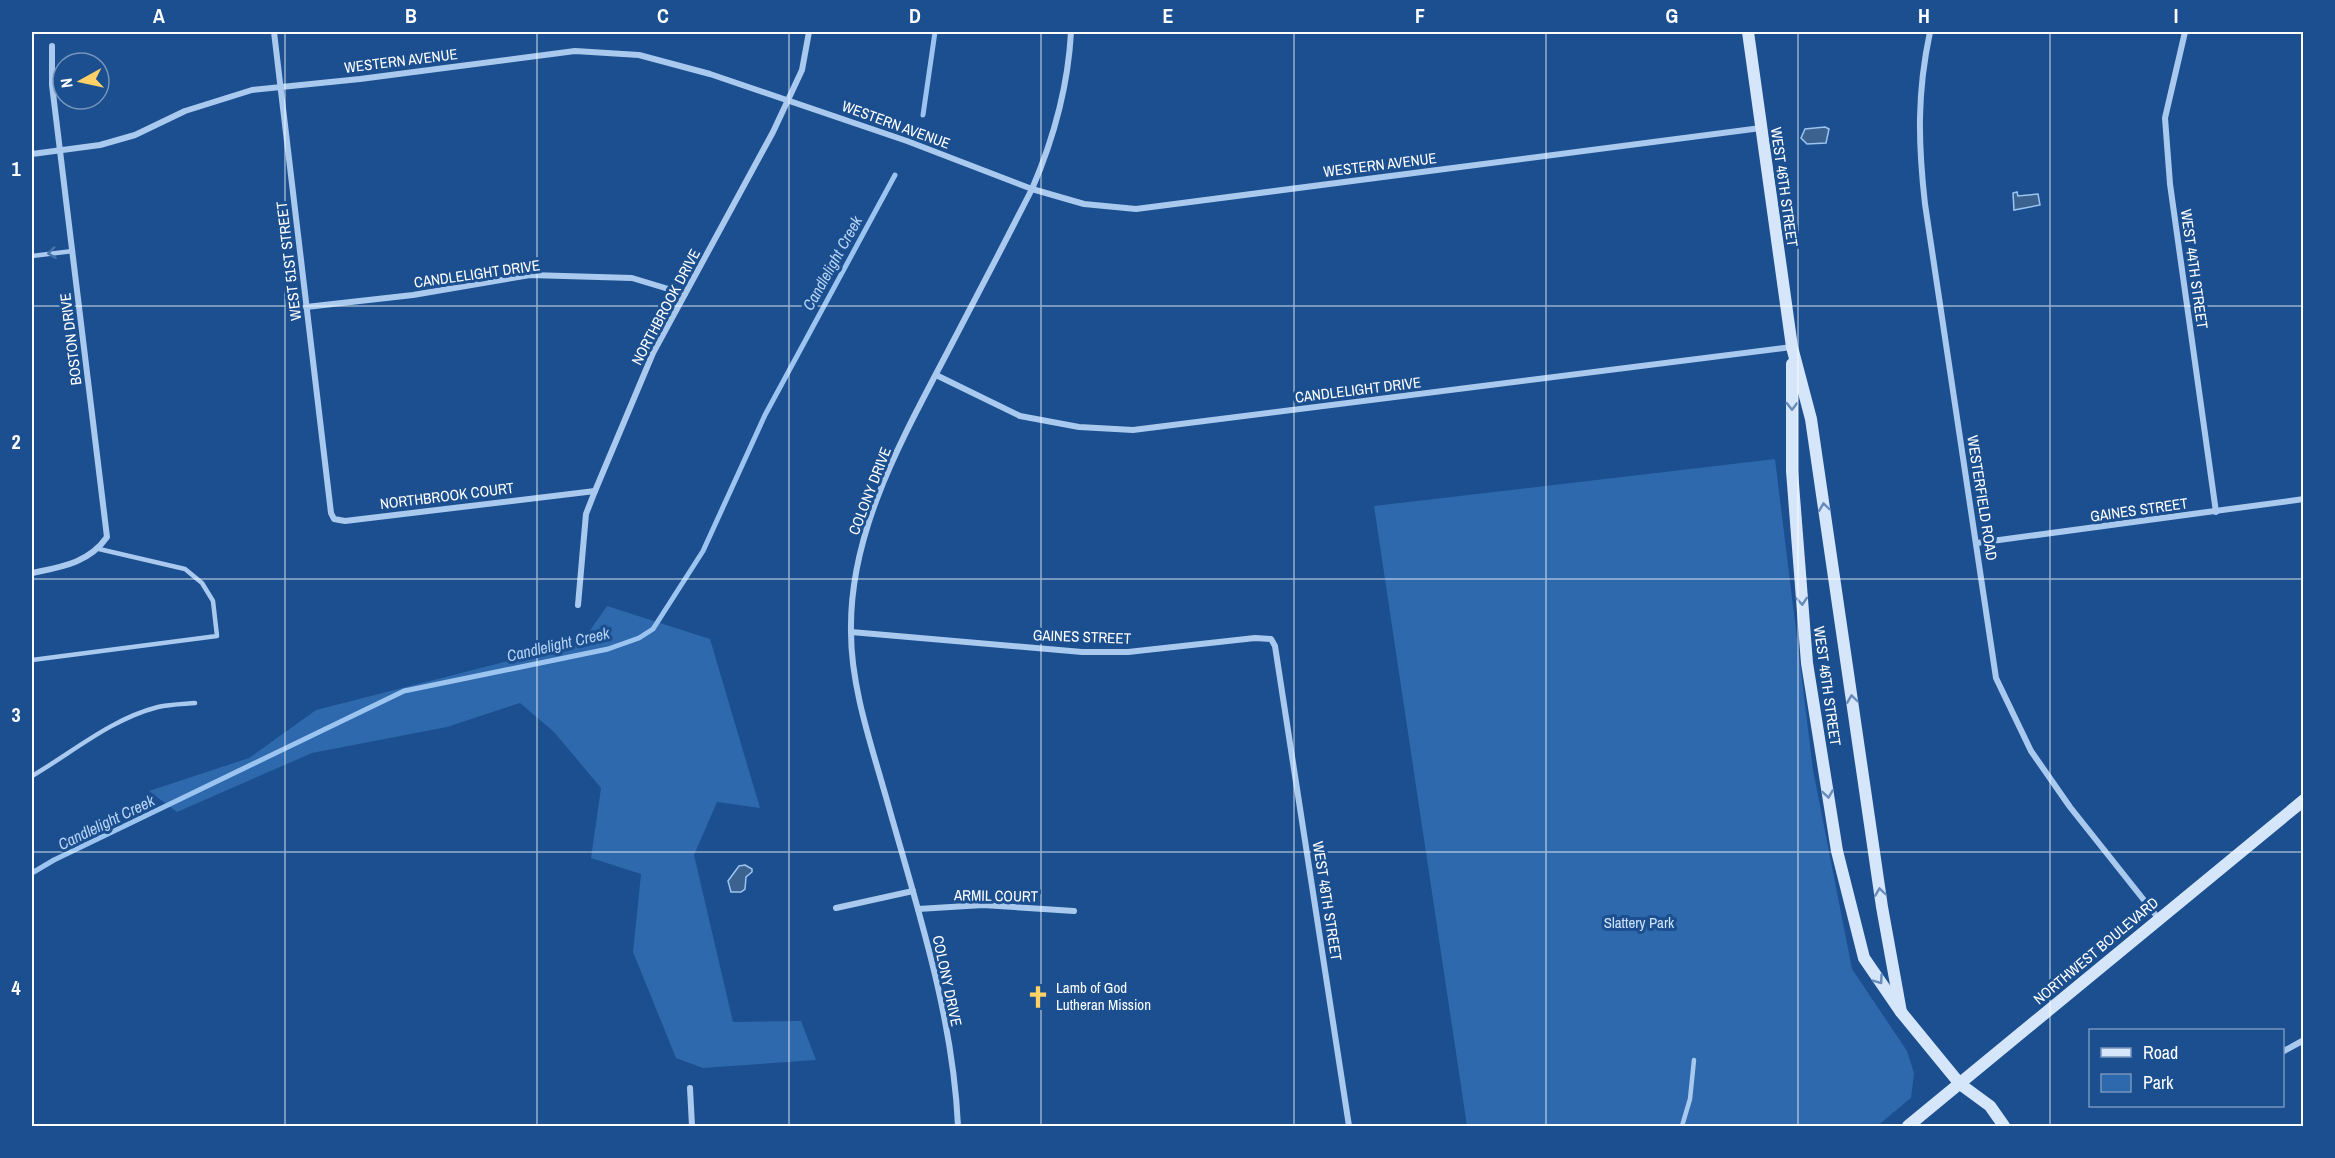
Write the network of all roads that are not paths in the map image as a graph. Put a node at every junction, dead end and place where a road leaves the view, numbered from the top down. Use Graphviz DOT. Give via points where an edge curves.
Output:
graph roads {
  1 [pos="274,32"];
  2 [pos="809,32"];
  3 [pos="1071,32"];
  4 [pos="1748,32"];
  5 [pos="1930,32"];
  6 [pos="2185,32"];
  7 [pos="52,46"];
  8 [pos="280,87"];
  9 [pos="788,100"];
  10 [pos="1761,128"];
  11 [pos="60,150"];
  12 [pos="32,154"];
  13 [pos="1032,189"];
  14 [pos="73,251"];
  15 [pos="32,256"];
  16 [pos="685,294"];
  17 [pos="306,307"];
  18 [pos="1792,348"];
  19 [pos="936,375"];
  20 [pos="328,488"];
  21 [pos="595,491"];
  22 [pos="2304,499"];
  23 [pos="2216,512"];
  24 [pos="1977,543"];
  25 [pos="99,549"];
  26 [pos="32,573"];
  27 [pos="578,605"];
  28 [pos="850,632"];
  29 [pos="32,660"];
  30 [pos="1280,679"];
  31 [pos="195,703"];
  32 [pos="32,776"];
  33 [pos="2304,800"];
  34 [pos="913,891"];
  35 [pos="836,908"];
  36 [pos="918,909"];
  37 [pos="1074,911"];
  38 [pos="2159,919"];
  39 [pos="1902,1012"];
  40 [pos="2304,1041"];
  41 [pos="2284,1051"];
  42 [pos="1694,1060"];
  43 [pos="1960,1084"];
  44 [pos="690,1088"];
  45 [pos="692,1126"];
  46 [pos="958,1126"];
  47 [pos="1349,1126"];
  48 [pos="1682,1126"];
  49 [pos="1908,1126"];
  50 [pos="2004,1126"];
  1 -- 8 [label="street, WEST 51ST STREET"];
  2 -- 9 [label="street, NORTHBROOK DRIVE" via="802,70"];
  3 -- 13 [label="street, COLONY DRIVE" via="1062,106"];
  4 -- 10 [label="street, WEST 46TH STREET"];
  5 -- 24 [label="street, WESTERFIELD ROAD" via="1922,69 1918,141"];
  6 -- 23 [label="street, WEST 44TH STREET" via="2165,118 2170,184"];
  7 -- 11 [label="street, BOSTON DRIVE"];
  8 -- 9 [label="street, WESTERN AVENUE" via="575,51 639,55"];
  8 -- 11 [label="street, WESTERN AVENUE" via="252,90 185,111 135,135"];
  8 -- 17 [label="street, WEST 51ST STREET"];
  9 -- 13 [label="street, WESTERN AVENUE"];
  9 -- 16 [label="street, NORTHBROOK DRIVE"];
  10 -- 13 [label="street, WESTERN AVENUE" via="1136,209 1084,204"];
  10 -- 18 [label="street, WEST 46TH STREET"];
  11 -- 12 [label="street, WESTERN AVENUE"];
  11 -- 14 [label="street, BOSTON DRIVE"];
  13 -- 19 [label="street, COLONY DRIVE"];
  14 -- 15 [label="lane, one-way"];
  14 -- 25 [label="street, BOSTON DRIVE" via="106,525 107,537"];
  16 -- 17 [label="street, CANDLELIGHT DRIVE" via="632,278 530,275 413,295"];
  16 -- 21 [label="street, NORTHBROOK DRIVE" via="653,352"];
  17 -- 20 [label="street, WEST 51ST STREET"];
  18 -- 19 [label="street, CANDLELIGHT DRIVE" via="1133,430 1020,416"];
  39 -- 18 [label="street, WEST 46TH STREET, one-way" via="1882,907 1811,419"];
  18 -- 39 [label="street, WEST 46TH STREET, one-way" via="1792,471 1807,663 1837,851 1864,958"];
  19 -- 28 [label="street, COLONY DRIVE" via="868,521 855,574"];
  20 -- 21 [label="street, NORTHBROOK COURT" via="334,519 345,520"];
  21 -- 27 [label="street, NORTHBROOK DRIVE" via="586,514"];
  22 -- 23 [label="street, GAINES STREET"];
  23 -- 24 [label="street, GAINES STREET"];
  24 -- 38 [label="street, WESTERFIELD ROAD" via="1996,678 2031,751"];
  25 -- 26 [label="street" via="70,565"];
  25 -- 29 [label="lane" via="185,569 202,583 213,601 217,636"];
  28 -- 30 [label="street, GAINES STREET" via="1082,652 1128,652 1271,639"];
  28 -- 34 [label="street, COLONY DRIVE" via="856,679"];
  30 -- 47 [label="street, WEST 48TH STREET"];
  31 -- 32 [label="lane" via="160,706 128,718"];
  33 -- 38 [label="street, NORTHWEST BOULEVARD"];
  34 -- 35 [label="street"];
  34 -- 36 [label="street, COLONY DRIVE"];
  36 -- 37 [label="street, ARMIL COURT" via="983,905"];
  36 -- 46 [label="street, COLONY DRIVE" via="956,1079"];
  38 -- 43 [label="street, NORTHWEST BOULEVARD"];
  39 -- 43 [label="street, WEST 46TH STREET"];
  40 -- 41 [label="street"];
  42 -- 48 [label="lane" via="1690,1099"];
  43 -- 49 [label="street, NORTHWEST BOULEVARD"];
  43 -- 50 [label="street, WEST 46TH STREET" via="1989,1106"];
  44 -- 45 [label="street"];
}
